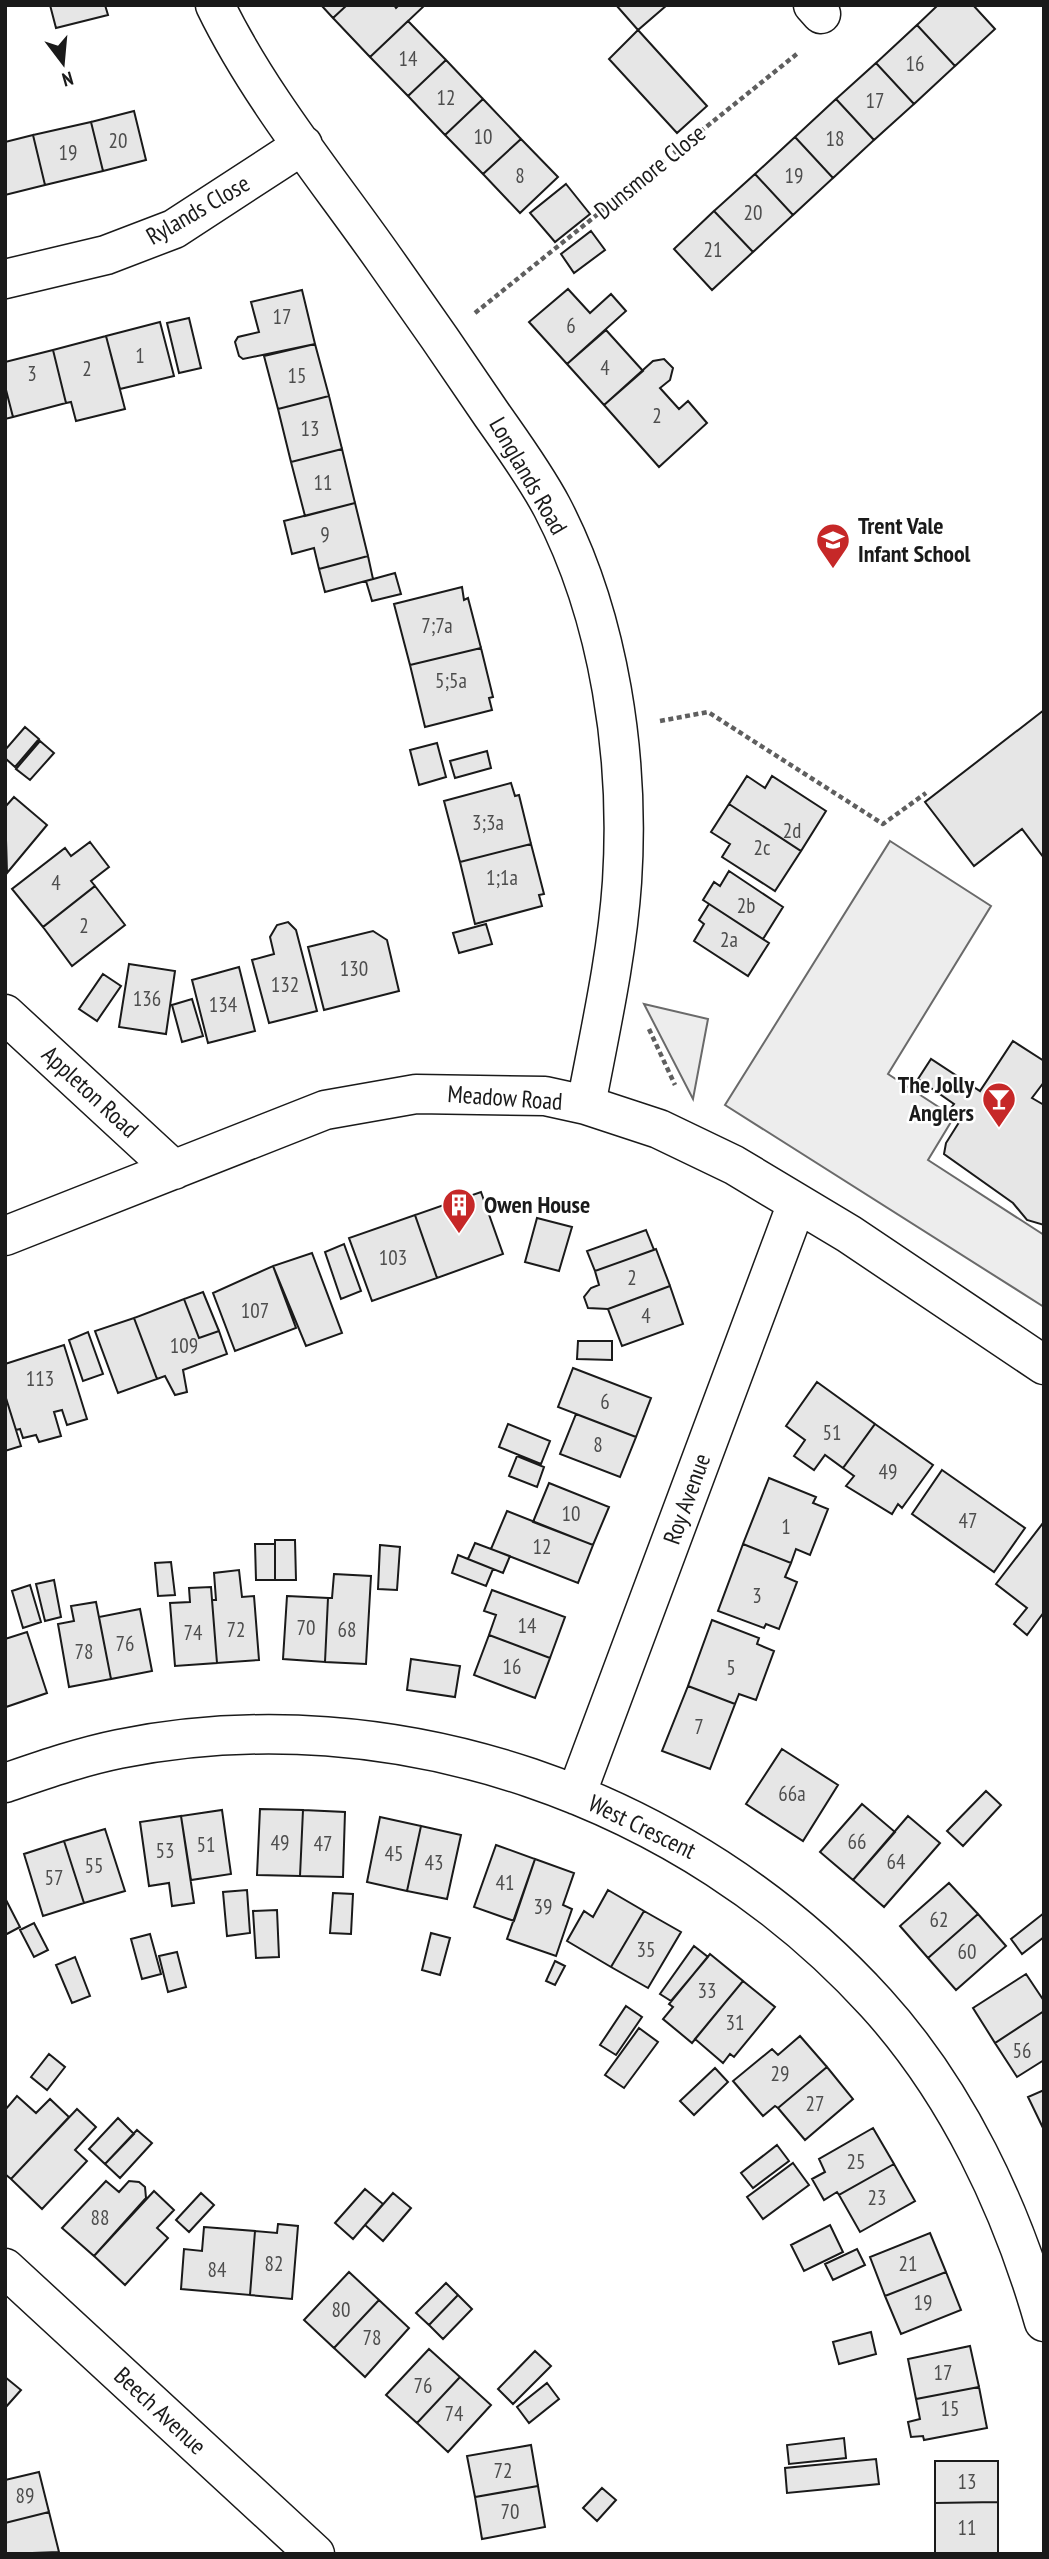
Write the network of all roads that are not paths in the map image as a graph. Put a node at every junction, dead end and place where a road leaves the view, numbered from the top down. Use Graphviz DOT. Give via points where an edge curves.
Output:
graph roads {
  1 [pos="215,5"];
  2 [pos="303,145"];
  3 [pos="5,279"];
  4 [pos="5,1014"];
  5 [pos="586,1105"];
  6 [pos="174,1170"];
  7 [pos="797,1203"];
  8 [pos="5,1236"];
  9 [pos="1044,1364"];
  10 [pos="5,1783"];
  11 [pos="576,1795"];
  12 [pos="5,2268"];
  13 [pos="1044,2322"];
  14 [pos="315,2554"];
  1 -- 2 [label="street, Longlands Road" via="234,42"];
  2 -- 3 [label="street, Rylands Close" via="174,229 106,255"];
  2 -- 5 [label="street, Longlands Road" via="442,340 552,508 592,610 618,730 623,785 622,884"];
  4 -- 6 [label="street, Appleton Road"];
  5 -- 6 [label="street, Meadow Road" via="545,1096 496,1093 416,1094 357,1103 270,1130"];
  5 -- 7 [label="street, Meadow Road" via="659,1129 734,1165"];
  6 -- 8 [label="street, Meadow Road"];
  7 -- 9 [label="street, Meadow Road"];
  7 -- 11 [label="street, Roy Avenue"];
  10 -- 11 [label="street, West Crescent" via="118,1750 261,1734 411,1745 472,1759"];
  11 -- 13 [label="street, West Crescent" via="653,1829 743,1884 820,1948 876,2003 916,2053 975,2149 1027,2264"];
  12 -- 14 [label="street, Beech Avenue"];
}
